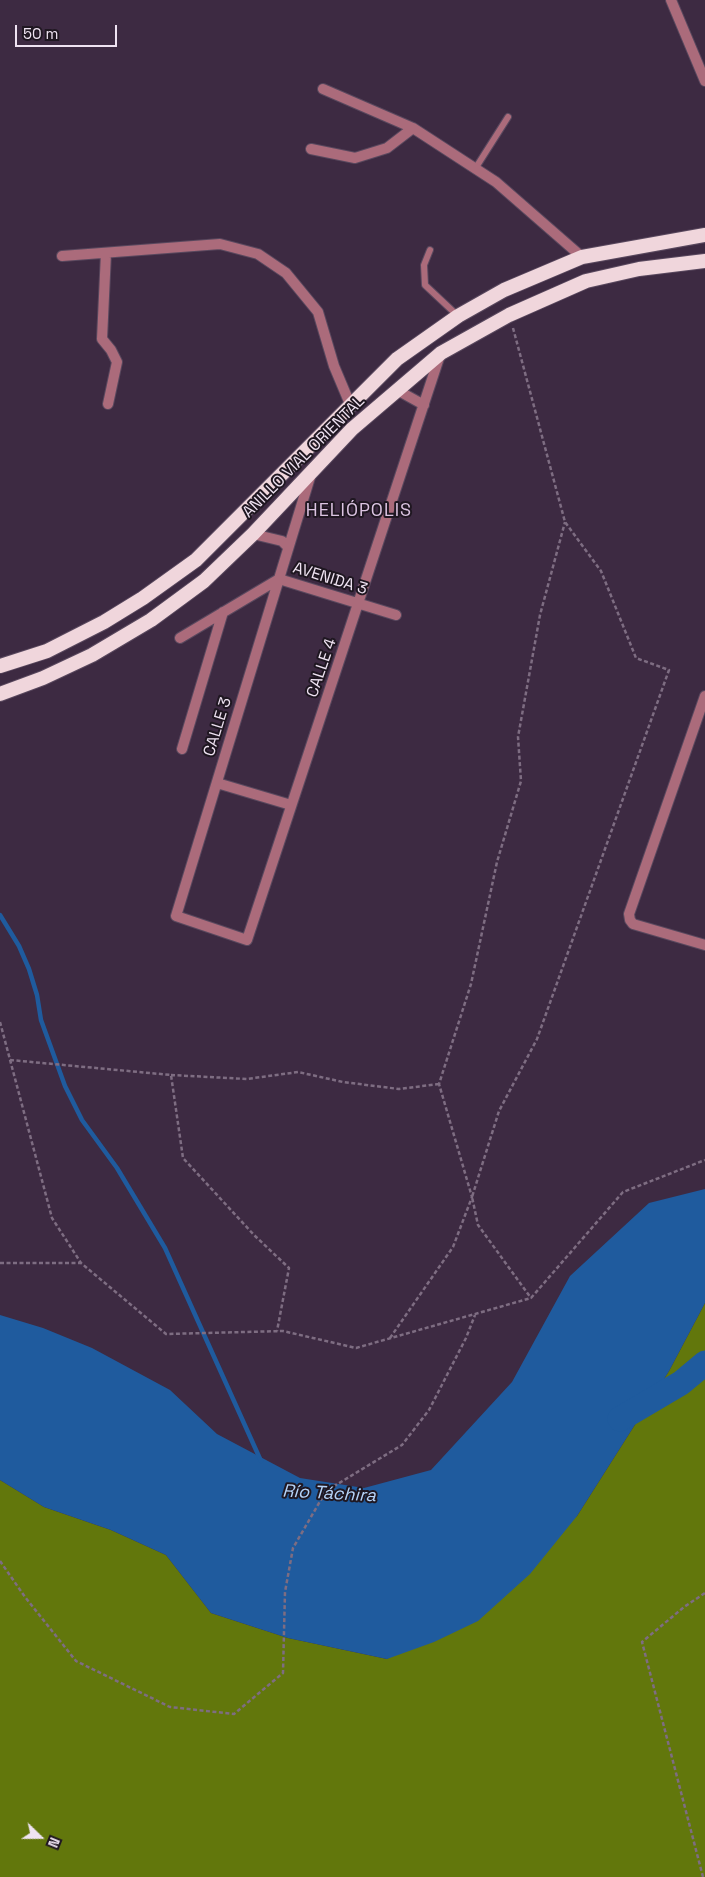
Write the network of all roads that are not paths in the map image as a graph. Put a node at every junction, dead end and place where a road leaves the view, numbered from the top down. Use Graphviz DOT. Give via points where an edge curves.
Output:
graph roads {
  1 [pos="671,0"];
  2 [pos="705,81"];
  3 [pos="323,89"];
  4 [pos="508,117"];
  5 [pos="413,128"];
  6 [pos="311,150"];
  7 [pos="475,169"];
  8 [pos="705,235"];
  9 [pos="430,250"];
  10 [pos="106,253"];
  11 [pos="62,256"];
  12 [pos="582,256"];
  13 [pos="705,261"];
  14 [pos="458,316"];
  15 [pos="441,353"];
  16 [pos="397,390"];
  17 [pos="108,404"];
  18 [pos="350,404"];
  19 [pos="424,405"];
  20 [pos="311,474"];
  21 [pos="253,534"];
  22 [pos="288,547"];
  23 [pos="279,579"];
  24 [pos="360,604"];
  25 [pos="223,612"];
  26 [pos="396,615"];
  27 [pos="180,638"];
  28 [pos="0,666"];
  29 [pos="0,694"];
  30 [pos="705,696"];
  31 [pos="702,716"];
  32 [pos="182,749"];
  33 [pos="217,783"];
  34 [pos="291,804"];
  35 [pos="247,940"];
  36 [pos="705,945"];
  1 -- 2 [label="street"];
  3 -- 5 [label="street"];
  4 -- 7 [label="lane"];
  5 -- 6 [label="street" via="387,148 355,158"];
  5 -- 7 [label="street"];
  7 -- 12 [label="street" via="496,182"];
  8 -- 12 [label="highway, ANILLO VIAL ORIENTAL"];
  9 -- 14 [label="lane" via="424,265 425,285"];
  10 -- 11 [label="street"];
  10 -- 17 [label="street" via="102,340 117,362"];
  10 -- 18 [label="street" via="220,244 258,254 286,273 318,312 334,366"];
  12 -- 14 [label="highway, ANILLO VIAL ORIENTAL" via="504,290"];
  13 -- 15 [label="highway, ANILLO VIAL ORIENTAL" via="586,281 509,315"];
  14 -- 18 [label="highway, ANILLO VIAL ORIENTAL" via="397,359"];
  15 -- 16 [label="highway, ANILLO VIAL ORIENTAL"];
  15 -- 19 [label="street, CALLE 4"];
  16 -- 19 [label="street"];
  16 -- 20 [label="highway, ANILLO VIAL ORIENTAL" via="352,429"];
  18 -- 28 [label="highway, ANILLO VIAL ORIENTAL" via="196,560 104,622 47,652"];
  19 -- 24 [label="street, CALLE 4"];
  20 -- 21 [label="highway, ANILLO VIAL ORIENTAL"];
  20 -- 22 [label="street, CALLE 3"];
  21 -- 22 [label="street" via="282,541"];
  21 -- 29 [label="highway, ANILLO VIAL ORIENTAL" via="204,581 151,620 92,655"];
  22 -- 23 [label="street, CALLE 3"];
  23 -- 24 [label="street, AVENIDA 3"];
  23 -- 25 [label="street, AVENIDA 3"];
  23 -- 33 [label="street, CALLE 3"];
  24 -- 26 [label="street, AVENIDA 3"];
  24 -- 34 [label="street, CALLE 4"];
  25 -- 27 [label="street, AVENIDA 3"];
  25 -- 32 [label="street"];
  30 -- 31 [label="street"];
  31 -- 36 [label="street" via="629,914 633,924"];
  33 -- 34 [label="street"];
  33 -- 35 [label="street, CALLE 3" via="176,916"];
  34 -- 35 [label="street, CALLE 4"];
}
